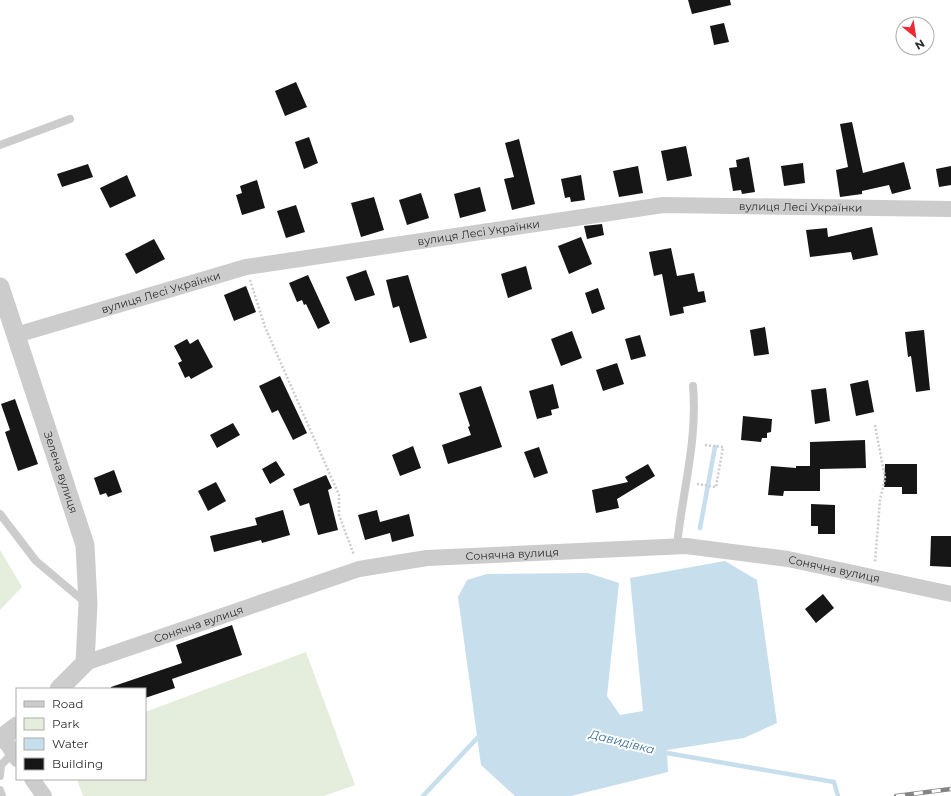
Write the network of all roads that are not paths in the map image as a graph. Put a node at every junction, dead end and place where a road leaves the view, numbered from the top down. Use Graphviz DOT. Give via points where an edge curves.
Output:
graph roads {
  1 [pos="70,119"];
  2 [pos="0,145"];
  3 [pos="951,209"];
  4 [pos="0,287"];
  5 [pos="16,334"];
  6 [pos="694,386"];
  7 [pos="0,514"];
  8 [pos="676,546"];
  9 [pos="951,594"];
  10 [pos="88,604"];
  11 [pos="85,663"];
  12 [pos="60,688"];
  13 [pos="7,734"];
  14 [pos="15,756"];
  15 [pos="0,776"];
  16 [pos="33,780"];
  17 [pos="0,790"];
  18 [pos="2,796"];
  19 [pos="44,796"];
  1 -- 2 [label="lane"];
  3 -- 5 [label="street, вулиця Лесі Українки" via="663,206 246,267"];
  4 -- 5 [label="street, Зелена вулиця"];
  5 -- 10 [label="street, Зелена вулиця" via="85,545"];
  6 -- 8 [label="lane" via="694,432"];
  7 -- 10 [label="lane" via="36,561"];
  8 -- 9 [label="street, Сонячна вулиця" via="788,559"];
  8 -- 11 [label="street, Сонячна вулиця" via="427,558 359,569"];
  10 -- 11 [label="street, Зелена вулиця"];
  11 -- 12 [label="street"];
  13 -- 14 [label="street"];
  14 -- 15 [label="lane" via="1,766"];
  16 -- 19 [label="street"];
  17 -- 18 [label="lane"];
}
